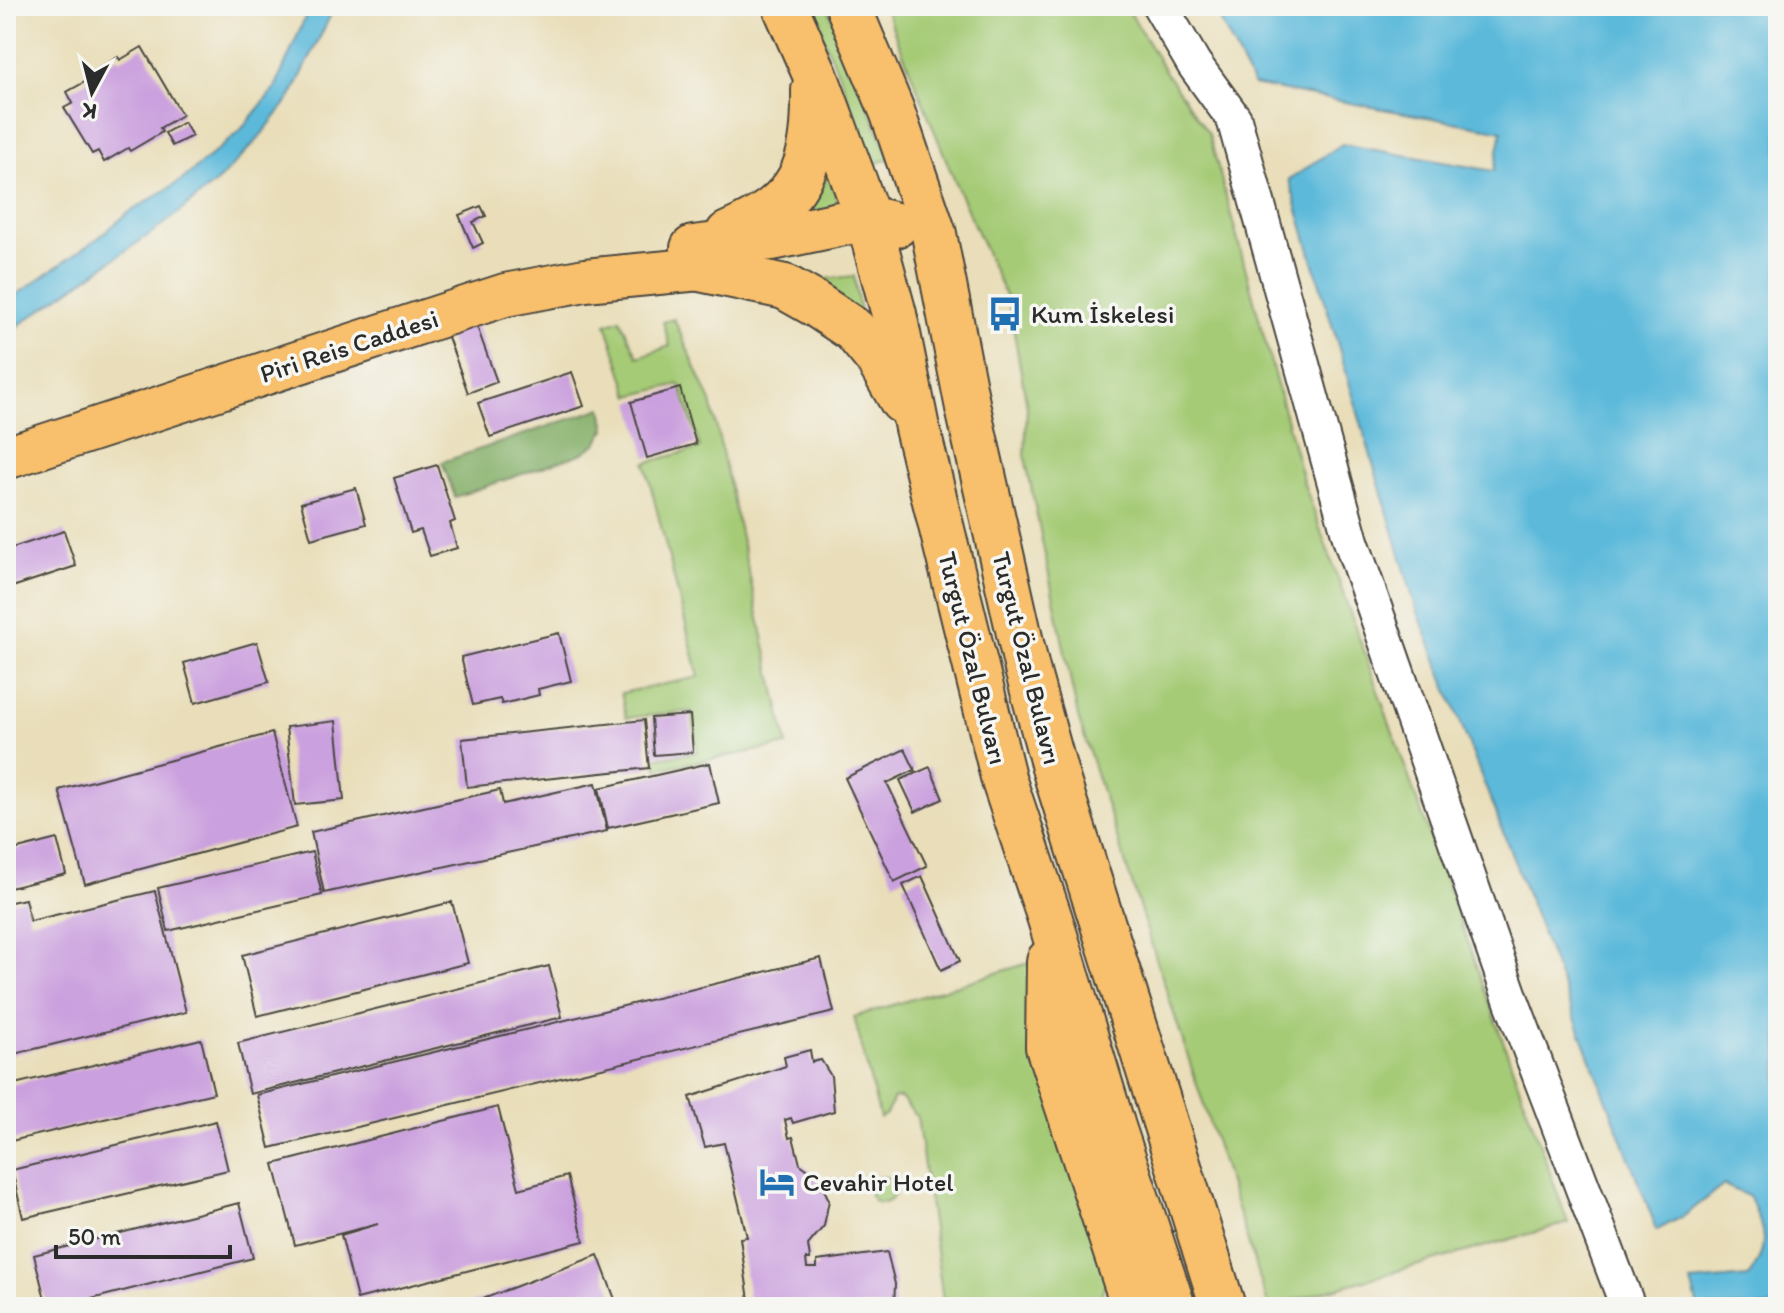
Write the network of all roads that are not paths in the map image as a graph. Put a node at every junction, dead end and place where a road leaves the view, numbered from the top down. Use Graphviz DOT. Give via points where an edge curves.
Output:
graph roads {
  1 [pos="785,6"];
  2 [pos="848,6"];
  3 [pos="1160,6"];
  4 [pos="814,72"];
  5 [pos="873,234"];
  6 [pos="934,234"];
  7 [pos="697,258"];
  8 [pos="917,428"];
  9 [pos="6,443"];
  10 [pos="6,458"];
  11 [pos="1050,919"];
  12 [pos="1119,1258"];
  13 [pos="1111,1307"];
  14 [pos="1134,1307"];
  15 [pos="1173,1307"];
  16 [pos="1223,1307"];
  17 [pos="1628,1307"];
  1 -- 4 [label="highway, Turgut Özal Bulvarı"];
  2 -- 6 [label="highway, Turgut Özal Bulavrı" via="892,111"];
  3 -- 17 [label="street" via="1234,119 1351,541 1512,1002"];
  4 -- 5 [label="highway, Turgut Özal Bulvarı"];
  4 -- 7 [label="highway" via="814,125 802,176 780,204"];
  5 -- 6 [label="highway"];
  5 -- 7 [label="highway" via="772,238"];
  5 -- 8 [label="highway, Turgut Özal Bulvarı"];
  6 -- 16 [label="highway, Turgut Özal Bulavrı" via="1027,669"];
  7 -- 8 [label="highway" via="785,287 854,330 877,358"];
  7 -- 9 [label="main road, Piri Reis Caddesi" via="497,276"];
  7 -- 10 [label="main road, Piri Reis Caddesi" via="505,295"];
  8 -- 11 [label="highway, Turgut Özal Bulvarı" via="1004,781"];
  11 -- 12 [label="highway" via="1048,1047"];
  11 -- 15 [label="highway, Turgut Özal Bulvarı"];
  12 -- 13 [label="highway"];
  12 -- 14 [label="highway"];
}
